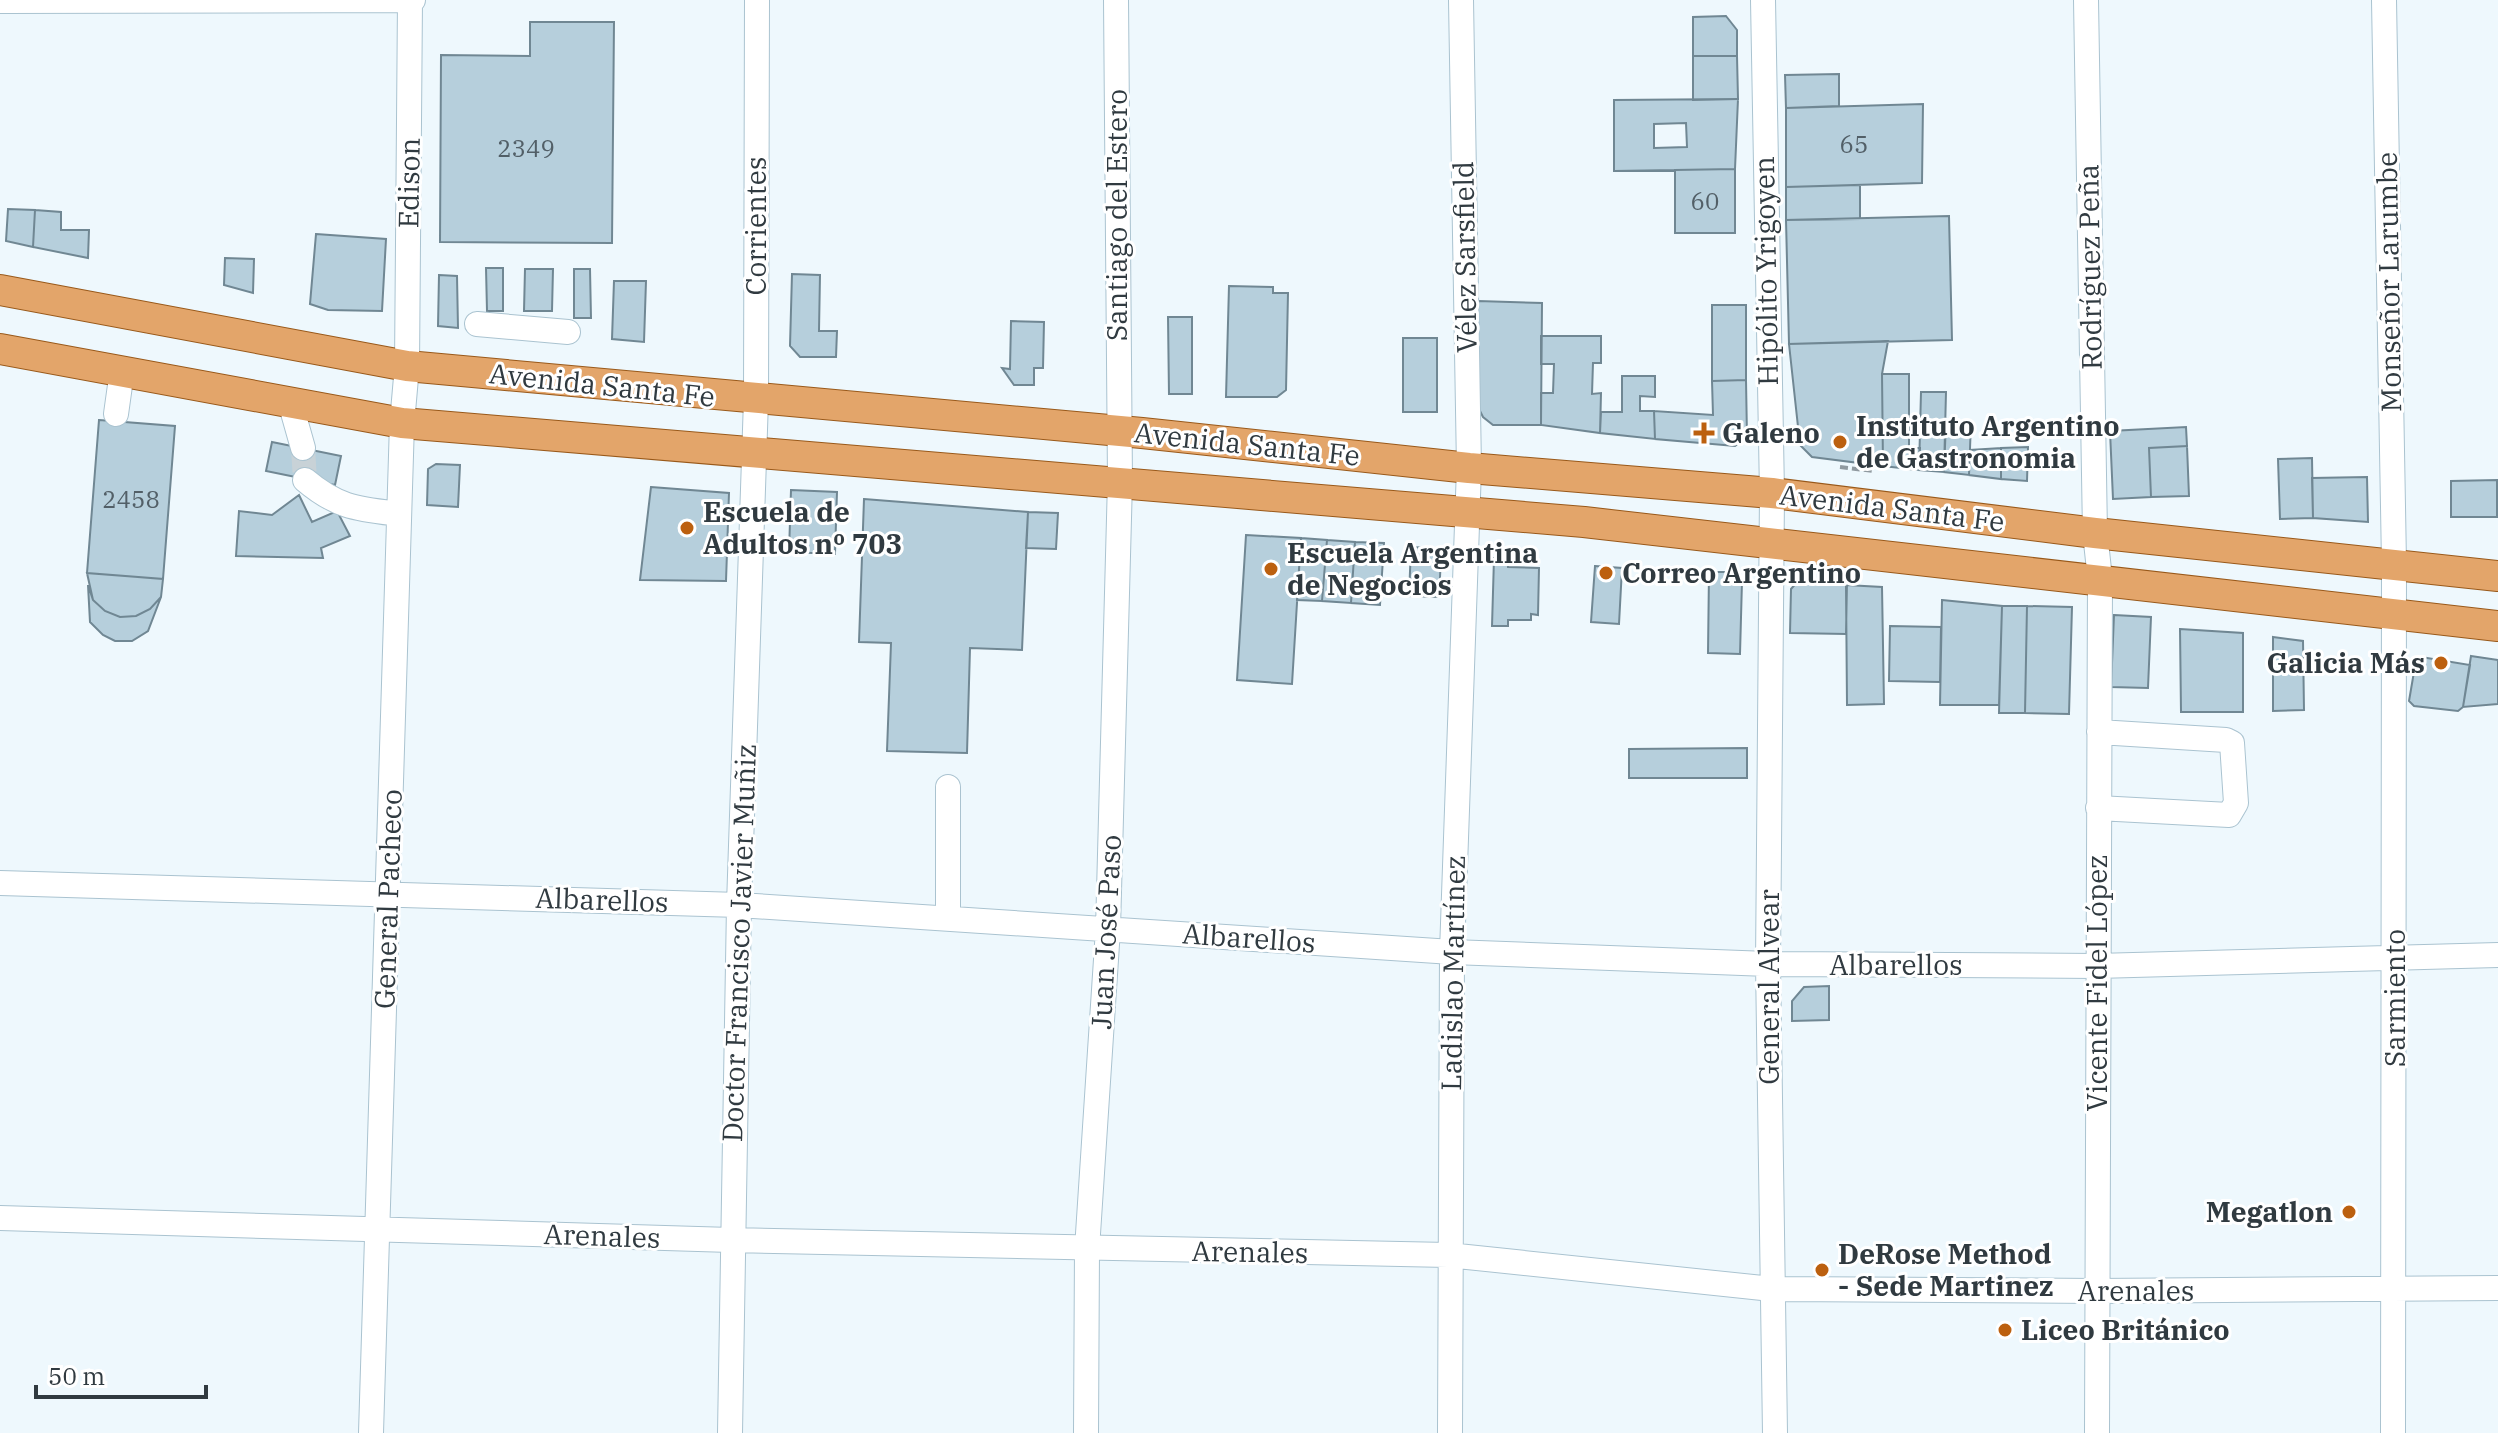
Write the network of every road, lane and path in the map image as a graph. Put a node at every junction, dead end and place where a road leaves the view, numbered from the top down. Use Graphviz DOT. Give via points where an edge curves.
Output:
graph roads {
  1 [pos="412,0"];
  2 [pos="757,0"];
  3 [pos="1116,0"];
  4 [pos="1461,0"];
  5 [pos="1763,0"];
  6 [pos="2086,0"];
  7 [pos="2384,0"];
  8 [pos="0,1"];
  9 [pos="0,290"];
  10 [pos="477,324"];
  11 [pos="568,332"];
  12 [pos="0,349"];
  13 [pos="407,366"];
  14 [pos="122,371"];
  15 [pos="756,400"];
  16 [pos="290,402"];
  17 [pos="116,414"];
  18 [pos="402,423"];
  19 [pos="1119,431"];
  20 [pos="303,448"];
  21 [pos="754,452"];
  22 [pos="1840,467"];
  23 [pos="1469,468"];
  24 [pos="1873,471"];
  25 [pos="305,480"];
  26 [pos="1120,481"];
  27 [pos="1772,493"];
  28 [pos="399,514"];
  29 [pos="1468,514"];
  30 [pos="2095,533"];
  31 [pos="1770,542"];
  32 [pos="2394,563"];
  33 [pos="2498,576"];
  34 [pos="2100,579"];
  35 [pos="2392,614"];
  36 [pos="2498,626"];
  37 [pos="2099,732"];
  38 [pos="948,787"];
  39 [pos="2098,808"];
  40 [pos="0,883"];
  41 [pos="388,893"];
  42 [pos="739,905"];
  43 [pos="948,918"];
  44 [pos="1108,929"];
  45 [pos="1452,952"];
  46 [pos="2498,955"];
  47 [pos="2395,957"];
  48 [pos="1768,964"];
  49 [pos="2097,966"];
  50 [pos="0,1218"];
  51 [pos="377,1229"];
  52 [pos="731,1240"];
  53 [pos="1087,1249"];
  54 [pos="1448,1255"];
  55 [pos="2498,1288"];
  56 [pos="1772,1289"];
  57 [pos="2394,1289"];
  58 [pos="2096,1291"];
  59 [pos="371,1433"];
  60 [pos="730,1433"];
  61 [pos="1086,1433"];
  62 [pos="1450,1433"];
  63 [pos="1775,1433"];
  64 [pos="2097,1433"];
  65 [pos="2393,1433"];
  1 -- 8 [label="street"];
  1 -- 13 [label="street, Edison"];
  2 -- 15 [label="street, Corrientes"];
  3 -- 19 [label="street, Santiago del Estero"];
  4 -- 23 [label="street, Vélez Sarsfield"];
  5 -- 27 [label="street, Hipólito Yrigoyen"];
  6 -- 30 [label="street, Rodríguez Peña"];
  7 -- 32 [label="street, Monseñor Larumbe"];
  9 -- 13 [label="main road, Avenida Santa Fe"];
  10 -- 11 [label="street"];
  12 -- 14 [label="main road, Avenida Santa Fe"];
  13 -- 15 [label="main road, Avenida Santa Fe"];
  13 -- 18 [label="street, General Pacheco"];
  14 -- 16 [label="main road, Avenida Santa Fe"];
  14 -- 17 [label="street"];
  15 -- 19 [label="main road, Avenida Santa Fe"];
  15 -- 21 [label="street, Corrientes"];
  16 -- 18 [label="main road, Avenida Santa Fe"];
  16 -- 20 [label="street"];
  18 -- 21 [label="main road, Avenida Santa Fe"];
  18 -- 28 [label="street, General Pacheco"];
  19 -- 23 [label="main road, Avenida Santa Fe"];
  19 -- 26 [label="street, Juan José Paso"];
  21 -- 26 [label="main road, Avenida Santa Fe"];
  21 -- 42 [label="street, Doctor Francisco Javier Muñiz"];
  22 -- 24 [label="path"];
  23 -- 27 [label="main road, Avenida Santa Fe"];
  23 -- 29 [label="street, Vélez Sarsfield"];
  25 -- 28 [label="street" via="348,508"];
  26 -- 29 [label="main road, Avenida Santa Fe"];
  26 -- 44 [label="street, Juan José Paso"];
  27 -- 30 [label="main road, Avenida Santa Fe"];
  27 -- 31 [label="street, Hipólito Yrigoyen"];
  28 -- 41 [label="street, General Pacheco"];
  29 -- 31 [label="main road, Avenida Santa Fe"];
  29 -- 45 [label="street, Ladislao Martínez"];
  30 -- 32 [label="main road, Avenida Santa Fe"];
  30 -- 34 [label="street, Vicente Fidel López"];
  31 -- 34 [label="main road, Avenida Santa Fe"];
  31 -- 48 [label="street, General Alvear"];
  32 -- 33 [label="main road, Avenida Santa Fe"];
  32 -- 35 [label="street, Sarmiento"];
  34 -- 35 [label="main road, Avenida Santa Fe"];
  34 -- 37 [label="street, Vicente Fidel López"];
  35 -- 36 [label="main road, Avenida Santa Fe"];
  35 -- 47 [label="street, Sarmiento"];
  37 -- 39 [label="street, Vicente Fidel López"];
  37 -- 39 [label="street" via="2232,743 2236,803 2229,815"];
  38 -- 43 [label="street"];
  39 -- 49 [label="street, Vicente Fidel López"];
  40 -- 41 [label="street, Albarellos"];
  41 -- 42 [label="street, Albarellos"];
  41 -- 51 [label="street, General Pacheco"];
  42 -- 43 [label="street, Albarellos"];
  42 -- 52 [label="street, Doctor Francisco Javier Muñiz"];
  43 -- 44 [label="street, Albarellos"];
  44 -- 45 [label="street, Albarellos"];
  44 -- 53 [label="street, Juan José Paso"];
  45 -- 48 [label="street, Albarellos"];
  45 -- 54 [label="street, Ladislao Martínez"];
  46 -- 47 [label="street, Albarellos"];
  47 -- 49 [label="street, Albarellos"];
  47 -- 57 [label="street, Sarmiento"];
  48 -- 49 [label="street, Albarellos"];
  48 -- 56 [label="street, General Alvear"];
  49 -- 58 [label="street, Vicente Fidel López"];
  50 -- 51 [label="street, Arenales"];
  51 -- 52 [label="street, Arenales"];
  51 -- 59 [label="street, General Pacheco"];
  52 -- 53 [label="street, Arenales"];
  52 -- 60 [label="street, Doctor Francisco Javier Muñiz"];
  53 -- 54 [label="street, Arenales"];
  53 -- 61 [label="street, Juan José Paso"];
  54 -- 56 [label="street, Arenales"];
  54 -- 62 [label="street, Ladislao Martínez"];
  55 -- 57 [label="street, Arenales"];
  56 -- 58 [label="street, Arenales"];
  56 -- 63 [label="street, General Alvear"];
  57 -- 58 [label="street, Arenales"];
  57 -- 65 [label="street, Sarmiento"];
  58 -- 64 [label="street, Vicente Fidel López"];
}
